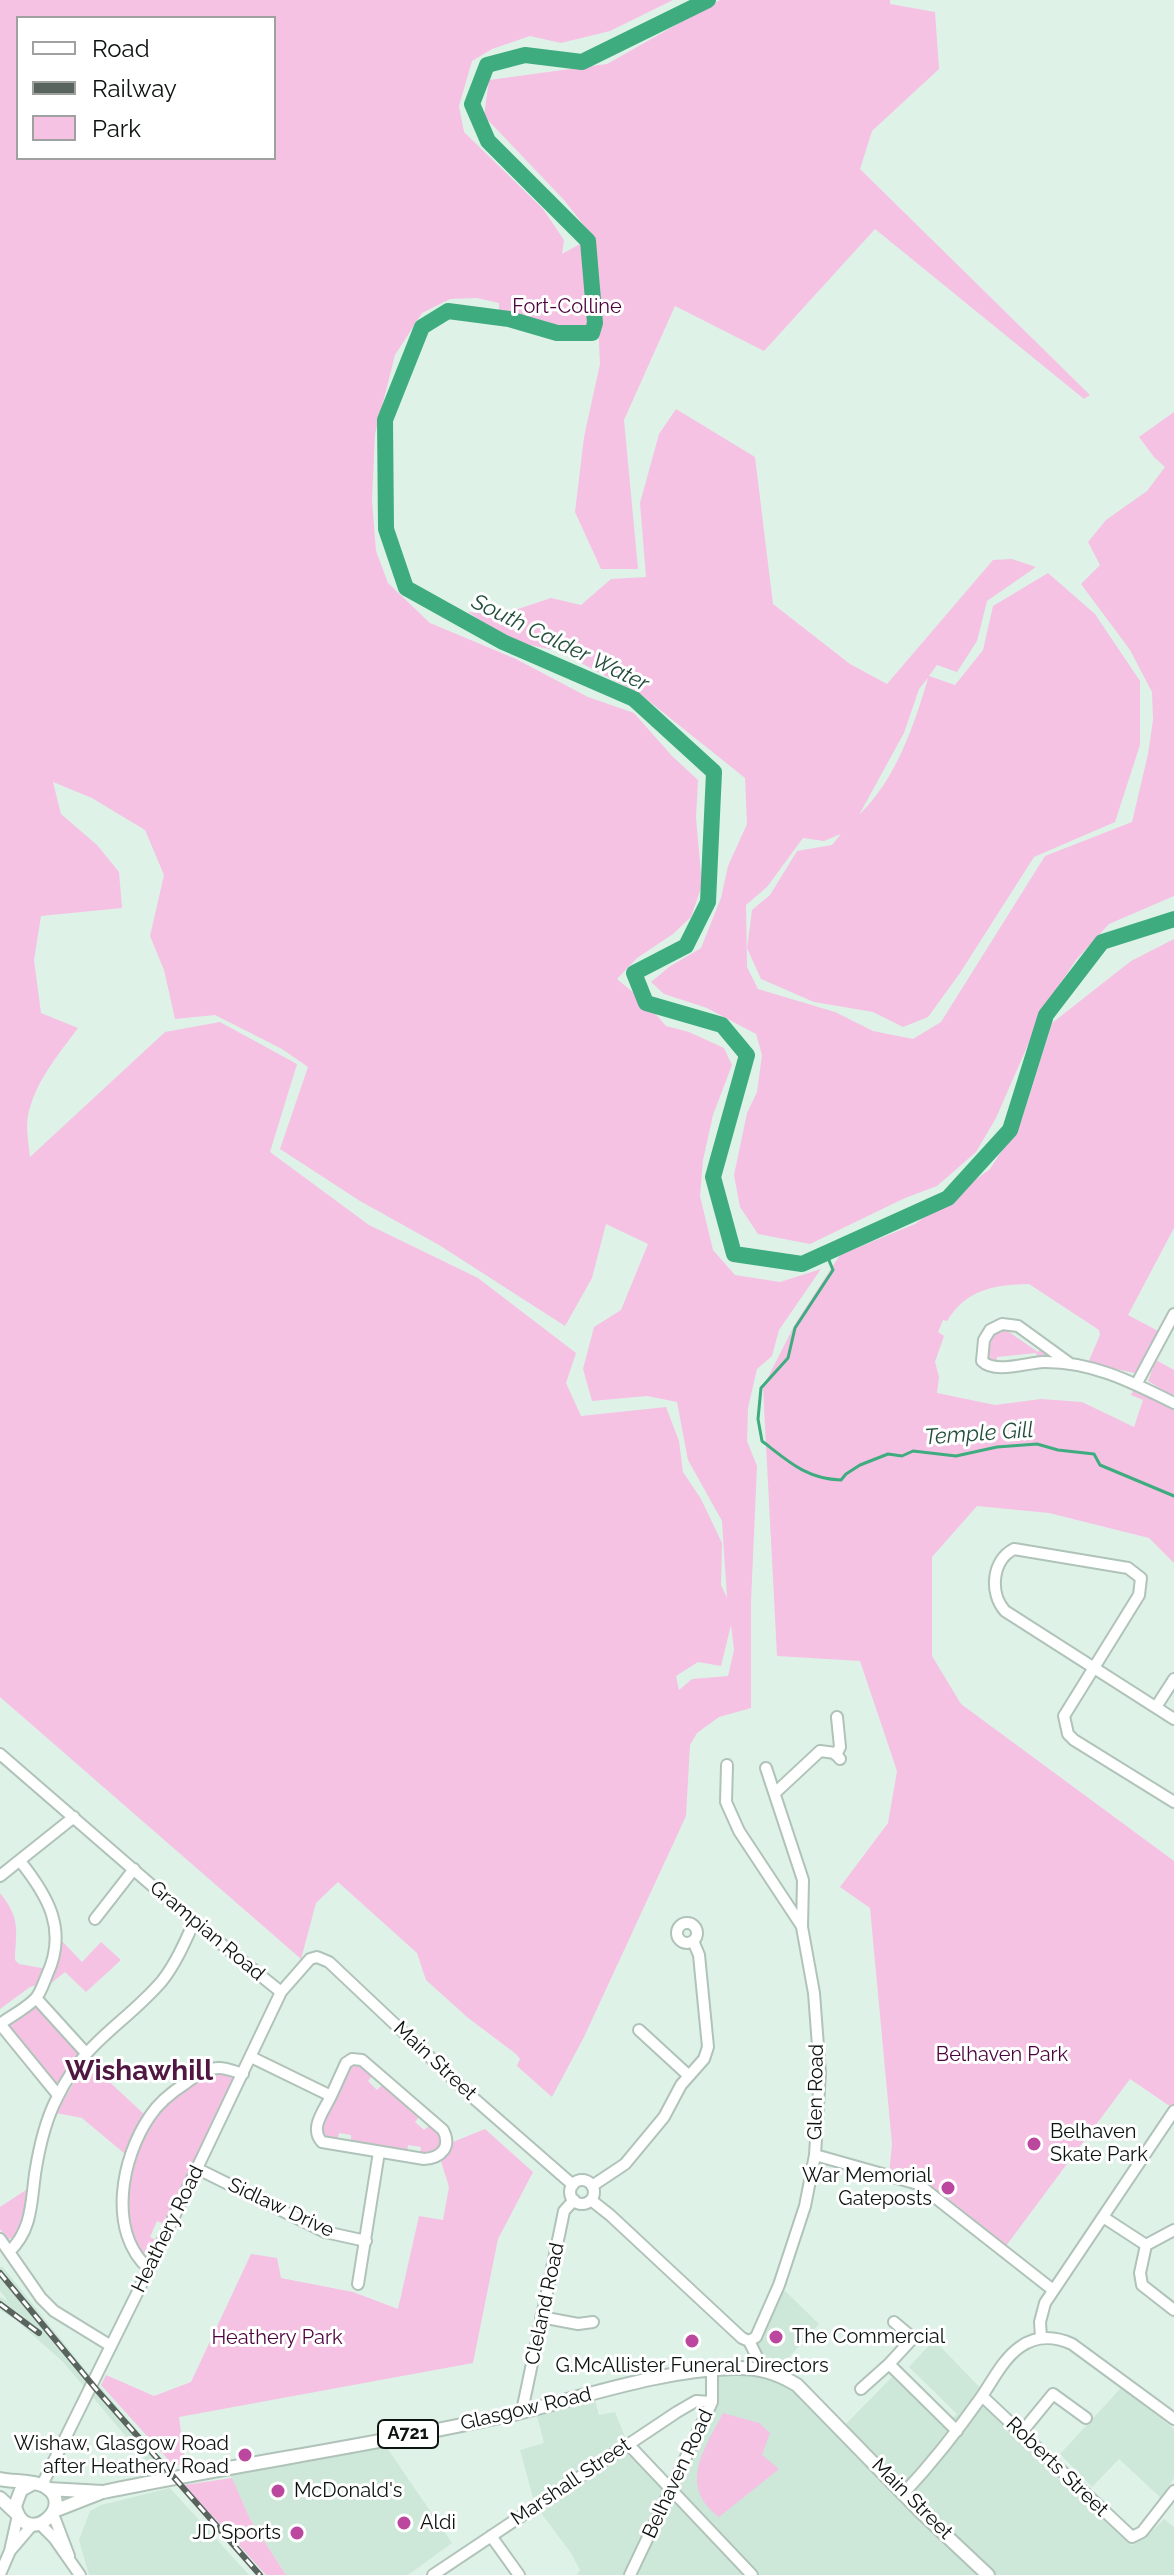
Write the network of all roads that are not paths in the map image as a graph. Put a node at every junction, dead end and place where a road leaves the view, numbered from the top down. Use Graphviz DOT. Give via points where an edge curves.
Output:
graph roads {
  1 [pos="1174,1314"];
  2 [pos="1069,1363"];
  3 [pos="1137,1383"];
  4 [pos="1174,1403"];
  5 [pos="1093,1669"];
  6 [pos="1174,1679"];
  7 [pos="1156,1707"];
  8 [pos="837,1717"];
  9 [pos="1174,1719"];
  10 [pos="0,1754"];
  11 [pos="727,1765"];
  12 [pos="766,1768"];
  13 [pos="775,1793"];
  14 [pos="1174,1802"];
  15 [pos="74,1817"];
  16 [pos="20,1861"];
  17 [pos="134,1869"];
  18 [pos="0,1876"];
  19 [pos="95,1919"];
  20 [pos="194,1922"];
  21 [pos="802,1927"];
  22 [pos="693,1941"];
  23 [pos="295,1973"];
  24 [pos="281,1992"];
  25 [pos="36,1998"];
  26 [pos="0,2024"];
  27 [pos="639,2030"];
  28 [pos="85,2052"];
  29 [pos="251,2057"];
  30 [pos="243,2074"];
  31 [pos="688,2075"];
  32 [pos="58,2095"];
  33 [pos="331,2096"];
  34 [pos="1174,2111"];
  35 [pos="1170,2125"];
  36 [pos="379,2152"];
  37 [pos="815,2155"];
  38 [pos="198,2169"];
  39 [pos="573,2185"];
  40 [pos="592,2186"];
  41 [pos="574,2200"];
  42 [pos="591,2200"];
  43 [pos="1103,2217"];
  44 [pos="1174,2230"];
  45 [pos="0,2239"];
  46 [pos="366,2241"];
  47 [pos="1146,2245"];
  48 [pos="9,2252"];
  49 [pos="149,2269"];
  50 [pos="358,2284"];
  51 [pos="1053,2290"];
  52 [pos="1174,2310"];
  53 [pos="541,2317"];
  54 [pos="593,2322"];
  55 [pos="894,2322"];
  56 [pos="1041,2338"];
  57 [pos="749,2341"];
  58 [pos="111,2346"];
  59 [pos="889,2364"];
  60 [pos="763,2369"];
  61 [pos="712,2370"];
  62 [pos="861,2389"];
  63 [pos="982,2396"];
  64 [pos="712,2402"];
  65 [pos="522,2411"];
  66 [pos="1086,2418"];
  67 [pos="1174,2419"];
  68 [pos="957,2431"];
  69 [pos="1021,2433"];
  70 [pos="628,2444"];
  71 [pos="0,2479"];
  72 [pos="41,2486"];
  73 [pos="671,2491"];
  74 [pos="1174,2491"];
  75 [pos="103,2492"];
  76 [pos="904,2493"];
  77 [pos="0,2498"];
  78 [pos="53,2512"];
  79 [pos="17,2514"];
  80 [pos="36,2524"];
  81 [pos="491,2536"];
  82 [pos="10,2551"];
  83 [pos="70,2560"];
  84 [pos="0,2574"];
  85 [pos="80,2575"];
  86 [pos="433,2575"];
  87 [pos="519,2575"];
  88 [pos="630,2575"];
  89 [pos="752,2575"];
  90 [pos="988,2575"];
  1 -- 3 [label="street"];
  2 -- 2 [label="street" via="1010,1323 990,1330 980,1354 992,1367"];
  2 -- 3 [label="street"];
  3 -- 4 [label="street"];
  5 -- 5 [label="street" via="1139,1595 1141,1578 1128,1568 1014,1549 1004,1554 995,1573 1000,1606"];
  5 -- 7 [label="street"];
  5 -- 14 [label="street" via="1064,1716 1068,1734"];
  6 -- 7 [label="street"];
  7 -- 9 [label="street"];
  8 -- 13 [label="street" via="838,1757 827,1751 815,1754"];
  10 -- 15 [label="street, Grampian Road"];
  11 -- 21 [label="street, Glen Road" via="726,1802 739,1831"];
  12 -- 13 [label="street, Glen Road"];
  13 -- 21 [label="street, Glen Road" via="803,1880"];
  15 -- 16 [label="street"];
  15 -- 17 [label="street, Grampian Road"];
  16 -- 18 [label="street"];
  16 -- 25 [label="street" via="48,1901 56,1929 51,1967"];
  17 -- 19 [label="street, Grampian Road"];
  17 -- 20 [label="street, Grampian Road"];
  20 -- 24 [label="street, Grampian Road"];
  20 -- 28 [label="street" via="161,1982"];
  21 -- 37 [label="street, Glen Road" via="820,2073"];
  22 -- 31 [label="street" via="708,2047"];
  23 -- 24 [label="street, Heathery Road"];
  23 -- 39 [label="street, Main Street" via="310,1959 329,1962"];
  24 -- 29 [label="street, Heathery Road"];
  25 -- 26 [label="street"];
  25 -- 28 [label="street"];
  26 -- 32 [label="street"];
  27 -- 31 [label="street"];
  28 -- 32 [label="street"];
  29 -- 30 [label="street, Heathery Road"];
  29 -- 33 [label="street"];
  30 -- 38 [label="street, Heathery Road"];
  30 -- 49 [label="street" via="219,2068 198,2075 147,2119 127,2166 123,2206 129,2242"];
  31 -- 40 [label="street" via="664,2117 625,2164"];
  32 -- 48 [label="street" via="40,2147 28,2224"];
  33 -- 36 [label="street" via="315,2128 317,2137"];
  33 -- 36 [label="street" via="346,2063 362,2060 447,2138 445,2150 433,2158"];
  34 -- 35 [label="street"];
  35 -- 43 [label="street"];
  36 -- 46 [label="street"];
  37 -- 51 [label="street" via="918,2184"];
  37 -- 57 [label="street, Glen Road" via="792,2251 756,2337"];
  38 -- 46 [label="street, Sidlaw Drive" via="325,2232"];
  38 -- 49 [label="street, Heathery Road"];
  39 -- 40 [label="street" via="583,2181"];
  39 -- 41 [label="street"];
  40 -- 42 [label="street"];
  41 -- 42 [label="street"];
  41 -- 53 [label="street, Cleland Road" via="564,2211"];
  42 -- 57 [label="street"];
  43 -- 47 [label="street"];
  43 -- 51 [label="street"];
  44 -- 47 [label="street"];
  45 -- 48 [label="street"];
  46 -- 50 [label="street"];
  47 -- 52 [label="street" via="1142,2285"];
  48 -- 58 [label="street" via="54,2311"];
  49 -- 58 [label="street, Heathery Road"];
  51 -- 56 [label="street" via="1042,2311"];
  53 -- 54 [label="street"];
  53 -- 65 [label="street, Cleland Road"];
  55 -- 59 [label="street" via="913,2338"];
  56 -- 63 [label="street" via="1011,2354"];
  56 -- 67 [label="street" via="1072,2344"];
  57 -- 60 [label="street"];
  58 -- 72 [label="street, Heathery Road"];
  59 -- 62 [label="street"];
  59 -- 68 [label="street"];
  60 -- 61 [label="main road, Main Street / A721"];
  60 -- 76 [label="main road, Main Street / A721" via="797,2385"];
  61 -- 64 [label="street, Belhaven Road"];
  61 -- 65 [label="main road, Glasgow Road / A721"];
  63 -- 68 [label="street"];
  63 -- 69 [label="street, Roberts Street"];
  64 -- 70 [label="street, Marshall Street" via="696,2401"];
  64 -- 73 [label="street, Belhaven Road"];
  65 -- 75 [label="main road, Glasgow Road / A721"];
  66 -- 69 [label="street" via="1053,2394"];
  68 -- 76 [label="street"];
  69 -- 74 [label="street, Roberts Street" via="1132,2537 1142,2532"];
  70 -- 73 [label="street"];
  70 -- 81 [label="street, Marshall Street"];
  71 -- 72 [label="main road, Glasgow Road / A721"];
  72 -- 75 [label="main road, Glasgow Road / A721"];
  72 -- 78 [label="main road" via="55,2501"];
  72 -- 79 [label="main road" via="26,2486 17,2494"];
  73 -- 88 [label="street, Belhaven Road"];
  73 -- 89 [label="street"];
  75 -- 78 [label="main road, Glasgow Road / A721"];
  76 -- 90 [label="main road, Main Street / A721"];
  77 -- 79 [label="main road"];
  78 -- 80 [label="main road"];
  78 -- 83 [label="street"];
  79 -- 80 [label="main road"];
  79 -- 82 [label="street"];
  80 -- 82 [label="street"];
  80 -- 83 [label="street"];
  81 -- 86 [label="street, Marshall Street"];
  81 -- 87 [label="street"];
  82 -- 84 [label="street"];
  83 -- 85 [label="street"];
}
